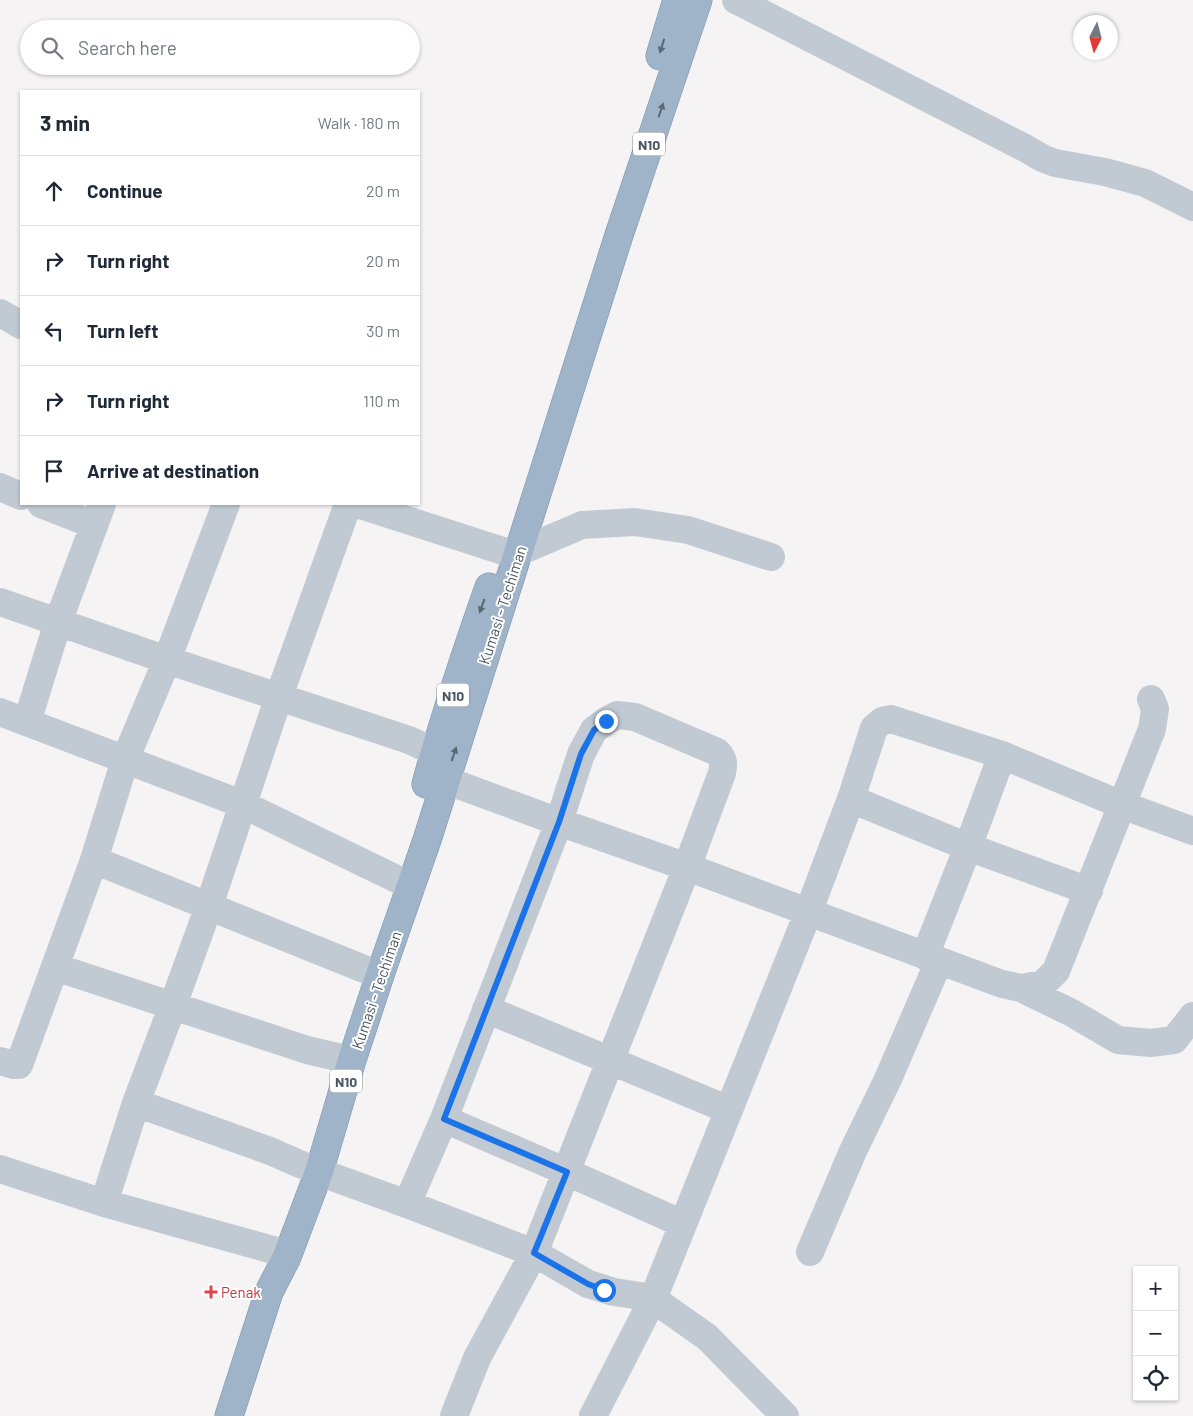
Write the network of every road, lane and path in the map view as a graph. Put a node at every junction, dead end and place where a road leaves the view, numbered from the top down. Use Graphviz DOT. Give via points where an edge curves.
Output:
graph roads {
  1 [pos="677,0"];
  2 [pos="698,0"];
  3 [pos="736,0"];
  4 [pos="1193,207"];
  5 [pos="0,313"];
  6 [pos="20,324"];
  7 [pos="0,487"];
  8 [pos="20,496"];
  9 [pos="47,505"];
  10 [pos="226,505"];
  11 [pos="348,505"];
  12 [pos="360,505"];
  13 [pos="98,514"];
  14 [pos="511,552"];
  15 [pos="771,557"];
  16 [pos="0,602"];
  17 [pos="58,622"];
  18 [pos="167,660"];
  19 [pos="280,696"];
  20 [pos="1151,699"];
  21 [pos="0,712"];
  22 [pos="27,722"];
  23 [pos="435,752"];
  24 [pos="1002,754"];
  25 [pos="125,760"];
  26 [pos="445,780"];
  27 [pos="851,799"];
  28 [pos="242,804"];
  29 [pos="1122,805"];
  30 [pos="559,822"];
  31 [pos="1193,831"];
  32 [pos="968,847"];
  33 [pos="94,860"];
  34 [pos="687,867"];
  35 [pos="405,884"];
  36 [pos="1089,891"];
  37 [pos="209,906"];
  38 [pos="808,912"];
  39 [pos="932,958"];
  40 [pos="55,967"];
  41 [pos="364,969"];
  42 [pos="1021,988"];
  43 [pos="173,1005"];
  44 [pos="486,1009"];
  45 [pos="1193,1016"];
  46 [pos="337,1057"];
  47 [pos="0,1061"];
  48 [pos="610,1061"];
  49 [pos="136,1103"];
  50 [pos="729,1110"];
  51 [pos="444,1119"];
  52 [pos="0,1168"];
  53 [pos="310,1169"];
  54 [pos="567,1172"];
  55 [pos="104,1203"];
  56 [pos="407,1204"];
  57 [pos="683,1224"];
  58 [pos="810,1252"];
  59 [pos="280,1253"];
  60 [pos="534,1253"];
  61 [pos="653,1299"];
  62 [pos="229,1416"];
  63 [pos="454,1416"];
  64 [pos="593,1416"];
  65 [pos="785,1416"];
  1 -- 14 [label="highway, Kumasi - Techiman / N10, one-way" via="604,224"];
  14 -- 2 [label="highway, Kumasi - Techiman / N10, one-way"];
  3 -- 4 [label="street" via="1042,158 1145,183"];
  5 -- 6 [label="street"];
  7 -- 8 [label="street"];
  9 -- 13 [label="street"];
  10 -- 18 [label="street"];
  11 -- 19 [label="street"];
  12 -- 14 [label="street"];
  13 -- 17 [label="street"];
  14 -- 15 [label="street" via="582,525 635,522 688,530"];
  14 -- 23 [label="highway, Kumasi - Techiman / N10, one-way" via="475,627"];
  26 -- 14 [label="highway, Kumasi - Techiman / N10, one-way"];
  16 -- 17 [label="street"];
  17 -- 18 [label="street"];
  17 -- 22 [label="street"];
  18 -- 19 [label="street"];
  18 -- 25 [label="street"];
  19 -- 23 [label="street"];
  19 -- 28 [label="street"];
  20 -- 29 [label="street" via="1155,709 1152,729"];
  21 -- 22 [label="street"];
  22 -- 25 [label="street"];
  23 -- 35 [label="highway, Kumasi - Techiman / N10"];
  24 -- 27 [label="street" via="891,718 874,728"];
  24 -- 29 [label="street"];
  24 -- 32 [label="street"];
  25 -- 28 [label="street"];
  25 -- 33 [label="street"];
  26 -- 30 [label="street"];
  26 -- 35 [label="highway, Kumasi - Techiman / N10" via="427,840"];
  27 -- 32 [label="street"];
  27 -- 38 [label="street"];
  28 -- 35 [label="street"];
  28 -- 37 [label="street"];
  29 -- 31 [label="street"];
  29 -- 36 [label="street"];
  30 -- 34 [label="street"];
  30 -- 34 [label="street" via="581,754 594,730 617,715 635,717 722,757 722,774"];
  30 -- 44 [label="street"];
  32 -- 36 [label="street"];
  32 -- 39 [label="street"];
  33 -- 37 [label="street"];
  33 -- 40 [label="street"];
  34 -- 38 [label="street"];
  34 -- 48 [label="street"];
  35 -- 41 [label="highway, Kumasi - Techiman / N10"];
  35 -- 53 [label="highway, Kumasi - Techiman / N10" via="352,1060"];
  36 -- 42 [label="street" via="1056,971 1042,984"];
  37 -- 41 [label="street"];
  37 -- 43 [label="street"];
  38 -- 39 [label="street"];
  38 -- 50 [label="street"];
  39 -- 42 [label="street"];
  39 -- 58 [label="street" via="888,1079 852,1151"];
  40 -- 43 [label="street"];
  40 -- 47 [label="street" via="19,1064"];
  41 -- 46 [label="highway, Kumasi - Techiman / N10"];
  42 -- 45 [label="street" via="1118,1040 1152,1043 1174,1040"];
  43 -- 46 [label="street"];
  43 -- 49 [label="street"];
  44 -- 48 [label="street"];
  44 -- 51 [label="street"];
  46 -- 53 [label="highway, Kumasi - Techiman / N10"];
  48 -- 50 [label="street"];
  48 -- 54 [label="street"];
  49 -- 53 [label="street" via="270,1150"];
  49 -- 55 [label="street"];
  50 -- 57 [label="street"];
  51 -- 54 [label="street"];
  51 -- 56 [label="street"];
  52 -- 55 [label="street"];
  53 -- 56 [label="street"];
  53 -- 59 [label="highway, Kumasi - Techiman / N10"];
  54 -- 57 [label="street"];
  54 -- 60 [label="street"];
  55 -- 59 [label="street"];
  56 -- 60 [label="street"];
  57 -- 61 [label="street"];
  59 -- 62 [label="highway, Kumasi - Techiman / N10"];
  60 -- 61 [label="street" via="588,1284"];
  60 -- 63 [label="street" via="477,1358"];
  61 -- 64 [label="street"];
  61 -- 65 [label="street" via="706,1337"];
}
